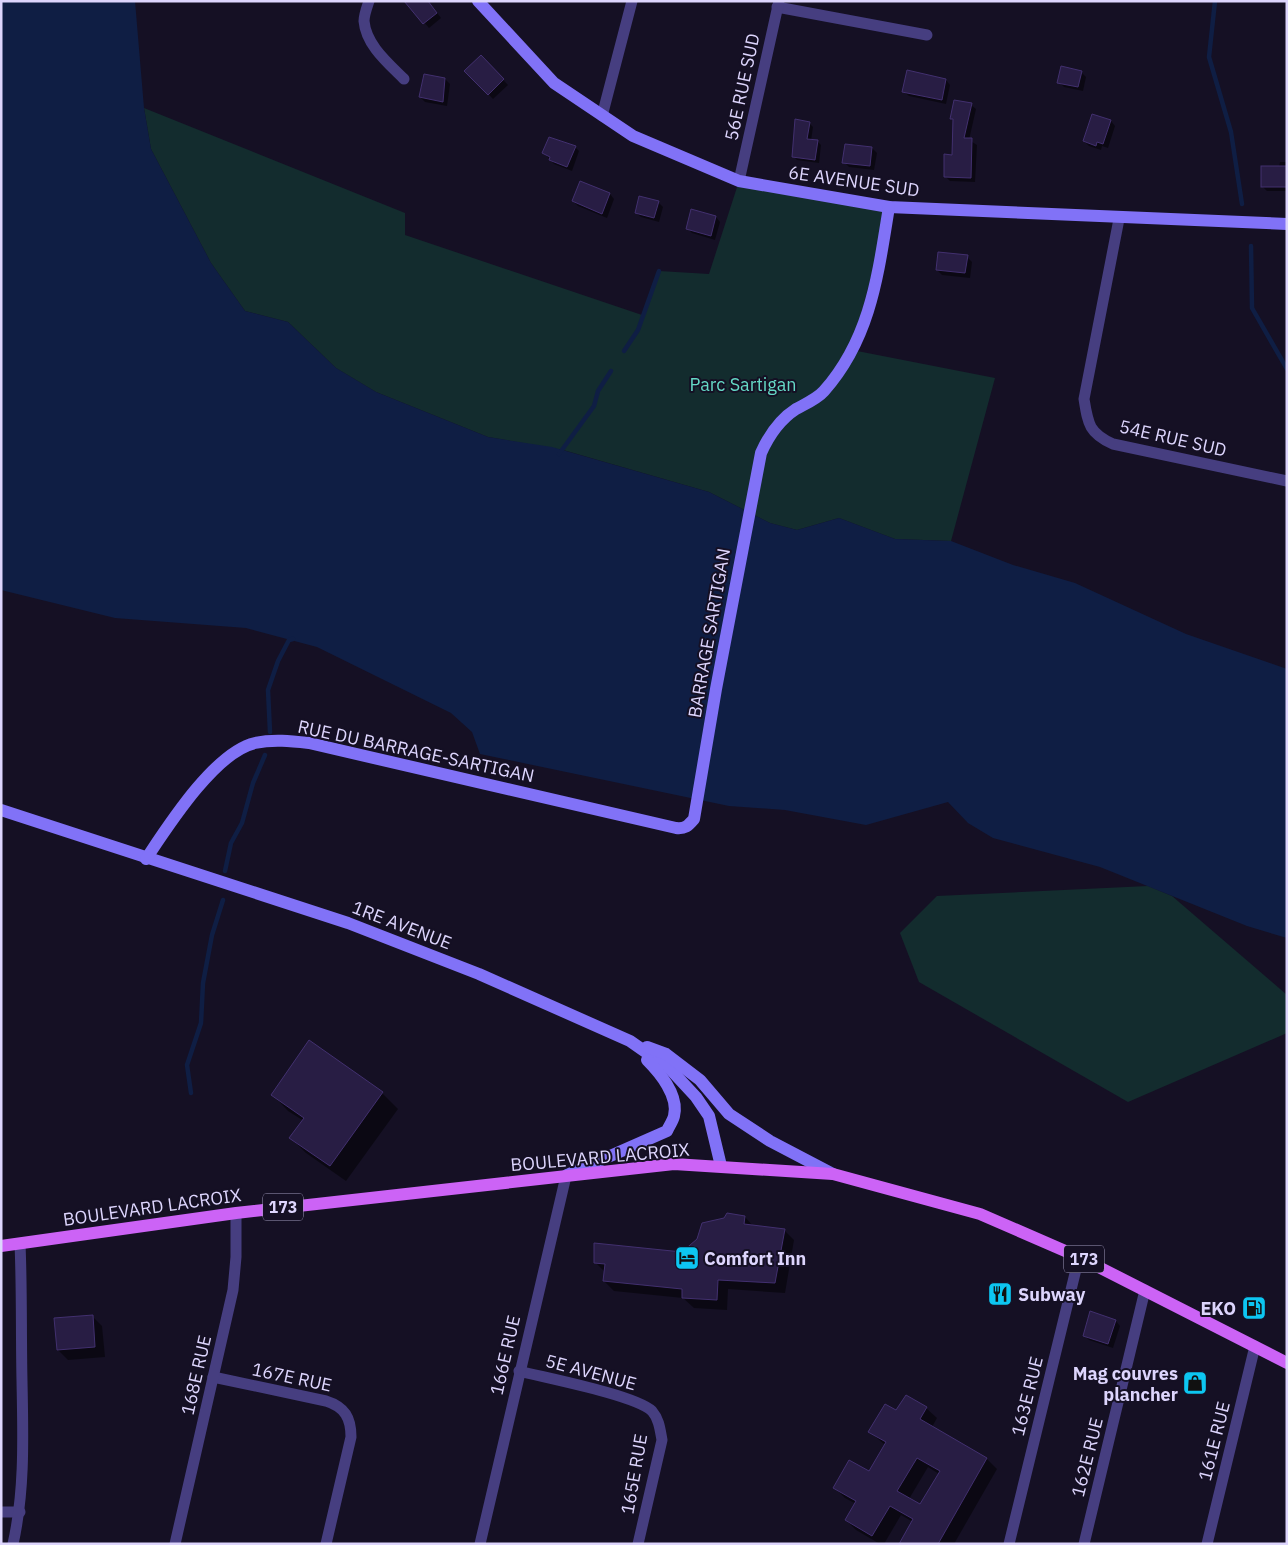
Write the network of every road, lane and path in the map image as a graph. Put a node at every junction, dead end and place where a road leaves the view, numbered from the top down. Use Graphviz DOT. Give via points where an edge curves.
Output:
graph roads {
  1 [pos="369,1"];
  2 [pos="478,1"];
  3 [pos="632,1"];
  4 [pos="778,4"];
  5 [pos="927,35"];
  6 [pos="404,79"];
  7 [pos="602,116"];
  8 [pos="739,181"];
  9 [pos="890,207"];
  10 [pos="1120,218"];
  11 [pos="1287,224"];
  12 [pos="1287,481"];
  13 [pos="1,810"];
  14 [pos="694,819"];
  15 [pos="146,858"];
  16 [pos="630,1041"];
  17 [pos="721,1166"];
  18 [pos="833,1174"];
  19 [pos="566,1176"];
  20 [pos="236,1212"];
  21 [pos="20,1244"];
  22 [pos="1,1246"];
  23 [pos="1079,1257"];
  24 [pos="1145,1290"];
  25 [pos="1256,1346"];
  26 [pos="1287,1362"];
  27 [pos="519,1371"];
  28 [pos="213,1378"];
  29 [pos="652,1412"];
  30 [pos="1,1512"];
  31 [pos="20,1512"];
  32 [pos="13,1544"];
  33 [pos="175,1544"];
  34 [pos="326,1544"];
  35 [pos="480,1544"];
  36 [pos="638,1544"];
  37 [pos="1009,1544"];
  38 [pos="1084,1544"];
  39 [pos="1208,1544"];
  1 -- 6 [label="street" via="364,20 369,37 382,57"];
  2 -- 7 [label="main road, 6E AVENUE SUD" via="554,83"];
  3 -- 7 [label="street"];
  4 -- 5 [label="street"];
  4 -- 8 [label="street, 56E RUE SUD"];
  7 -- 8 [label="main road, 6E AVENUE SUD" via="633,136"];
  8 -- 9 [label="main road, 6E AVENUE SUD"];
  9 -- 10 [label="main road, 6E AVENUE SUD"];
  9 -- 14 [label="main road, BARRAGE SARTIGAN" via="874,293 865,324 847,361 823,393 793,411 770,432 761,453"];
  10 -- 11 [label="main road, 6E AVENUE SUD"];
  10 -- 12 [label="street, 54E RUE SUD" via="1084,399 1087,420 1096,436 1113,444"];
  13 -- 15 [label="main road, 1RE AVENUE"];
  14 -- 15 [label="main road, RUE DU BARRAGE-SARTIGAN" via="684,829 676,828 309,743 280,740 253,743 204,779"];
  15 -- 16 [label="main road, 1RE AVENUE" via="348,923 479,974"];
  16 -- 17 [label="main road, 1RE AVENUE" via="670,1069 696,1096 709,1116"];
  16 -- 18 [label="main road" via="666,1054 700,1080 729,1114 770,1141"];
  16 -- 19 [label="main road" via="661,1075 674,1102 674,1116 667,1131"];
  17 -- 18 [label="main road, BOULEVARD LACROIX / 173"];
  17 -- 19 [label="main road, BOULEVARD LACROIX / 173" via="674,1164"];
  18 -- 23 [label="main road, BOULEVARD LACROIX / 173" via="980,1214"];
  19 -- 20 [label="main road, BOULEVARD LACROIX / 173"];
  19 -- 27 [label="street, 166E RUE"];
  20 -- 21 [label="main road, BOULEVARD LACROIX / 173"];
  20 -- 28 [label="street, 168E RUE" via="233,1290"];
  21 -- 22 [label="main road, BOULEVARD LACROIX / 173"];
  21 -- 31 [label="street" via="23,1466"];
  23 -- 24 [label="main road, BOULEVARD LACROIX / 173"];
  23 -- 37 [label="street, 163E RUE"];
  24 -- 25 [label="main road, BOULEVARD LACROIX / 173"];
  24 -- 38 [label="street, 162E RUE"];
  25 -- 26 [label="main road, BOULEVARD LACROIX / 173"];
  25 -- 39 [label="street, 161E RUE"];
  27 -- 29 [label="street, 5E AVENUE" via="630,1399"];
  27 -- 35 [label="street, 166E RUE"];
  28 -- 33 [label="street, 168E RUE"];
  28 -- 34 [label="street, 167E RUE" via="326,1401 346,1412 351,1423 351,1437"];
  29 -- 36 [label="street, 165E RUE" via="659,1423 662,1440"];
  30 -- 31 [label="street"];
  31 -- 32 [label="street"];
}
